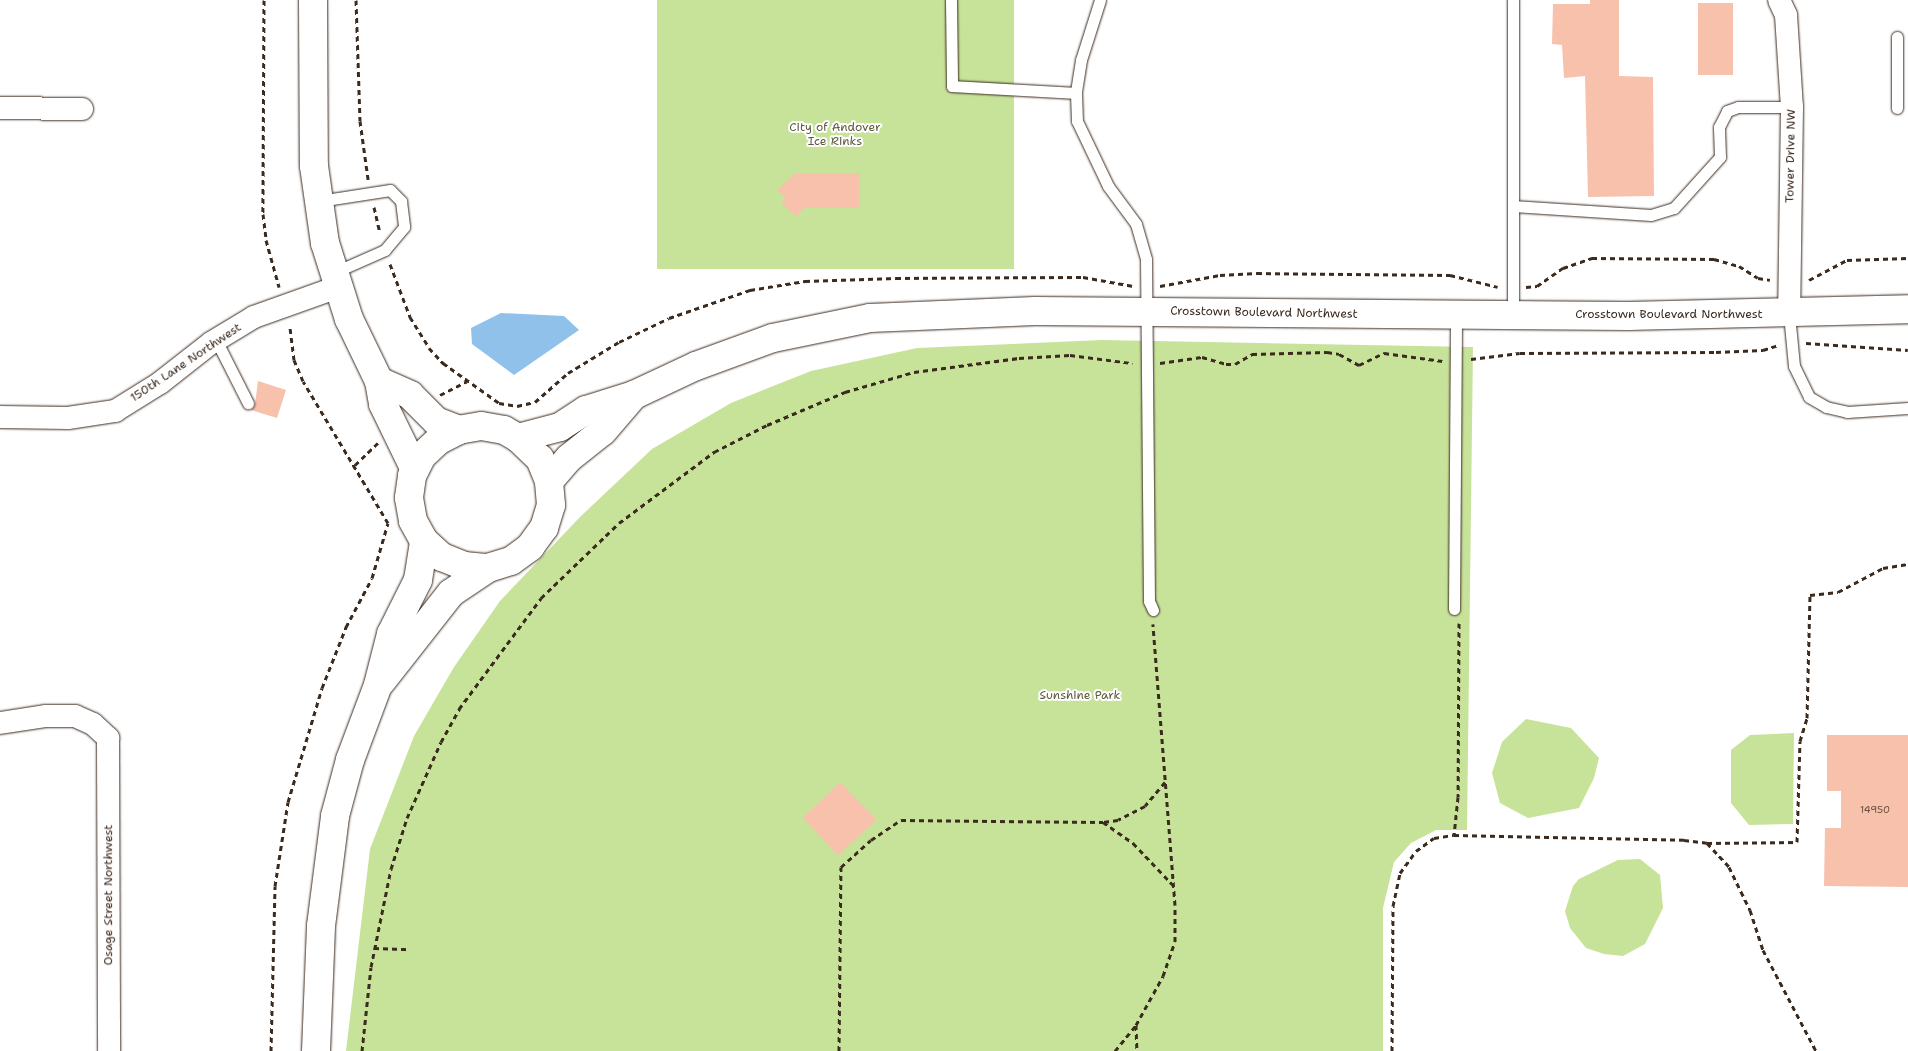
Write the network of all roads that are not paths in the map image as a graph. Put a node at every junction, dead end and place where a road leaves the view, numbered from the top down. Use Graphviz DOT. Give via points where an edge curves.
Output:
graph roads {
  1 [pos="313,0"];
  2 [pos="951,0"];
  3 [pos="1100,0"];
  4 [pos="1513,0"];
  5 [pos="1780,0"];
  6 [pos="1897,37"];
  7 [pos="1076,93"];
  8 [pos="1792,107"];
  9 [pos="0,108"];
  10 [pos="1897,108"];
  11 [pos="82,109"];
  12 [pos="319,201"];
  13 [pos="1513,206"];
  14 [pos="336,280"];
  15 [pos="1908,309"];
  16 [pos="1146,312"];
  17 [pos="1456,314"];
  18 [pos="1789,314"];
  19 [pos="1513,315"];
  20 [pos="216,340"];
  21 [pos="379,381"];
  22 [pos="634,395"];
  23 [pos="248,403"];
  24 [pos="1908,408"];
  25 [pos="0,418"];
  26 [pos="459,430"];
  27 [pos="518,438"];
  28 [pos="415,470"];
  29 [pos="549,481"];
  30 [pos="424,541"];
  31 [pos="488,568"];
  32 [pos="1454,609"];
  33 [pos="1153,610"];
  34 [pos="378,685"];
  35 [pos="0,723"];
  36 [pos="109,1051"];
  37 [pos="316,1051"];
  1 -- 12 [label="street" via="314,166"];
  2 -- 7 [label="lane" via="952,86"];
  3 -- 7 [label="lane" via="1088,29"];
  4 -- 13 [label="lane"];
  5 -- 8 [label="street, Tower Drive NW" via="1786,15"];
  6 -- 10 [label="lane"];
  7 -- 16 [label="lane" via="1077,121 1092,156 1136,224 1142,241"];
  8 -- 13 [label="lane" via="1738,107 1728,111 1719,127 1720,157 1674,208 1651,215"];
  8 -- 18 [label="street, Tower Drive NW"];
  9 -- 11 [label="street"];
  12 -- 14 [label="street" via="324,243"];
  12 -- 14 [label="lane" via="390,190 401,201 404,227 386,250"];
  13 -- 19 [label="lane"];
  14 -- 20 [label="street, 150th Lane Northwest" via="254,317"];
  14 -- 21 [label="street" via="349,319"];
  15 -- 18 [label="street, Crosstown Boulevard Northwest"];
  16 -- 17 [label="street, Crosstown Boulevard Northwest"];
  16 -- 22 [label="street, Crosstown Boulevard Northwest" via="972,312 834,324 773,338 727,354"];
  16 -- 33 [label="lane" via="1150,601"];
  17 -- 19 [label="street, Crosstown Boulevard Northwest"];
  17 -- 32 [label="lane"];
  18 -- 19 [label="street, Crosstown Boulevard Northwest"];
  18 -- 24 [label="lane" via="1794,366 1809,397 1826,407 1847,412"];
  20 -- 23 [label="lane"];
  20 -- 25 [label="street, 150th Lane Northwest" via="160,383 115,410 68,418"];
  21 -- 26 [label="street" via="410,395 436,421"];
  21 -- 28 [label="street" via="383,404"];
  22 -- 27 [label="street, Crosstown Boulevard Northwest" via="586,410 560,427"];
  22 -- 29 [label="street, Crosstown Boulevard Northwest" via="603,431 569,458"];
  26 -- 27 [label="street" via="481,426 504,430"];
  26 -- 28 [label="street" via="439,440 422,456"];
  27 -- 29 [label="street" via="540,459"];
  28 -- 30 [label="street" via="409,498 413,521"];
  29 -- 31 [label="street" via="551,505 544,528 530,547 511,561"];
  30 -- 31 [label="street" via="449,560 464,566"];
  30 -- 34 [label="street" via="418,580 391,634"];
  31 -- 34 [label="street" via="452,593 407,653"];
  34 -- 37 [label="street" via="342,786 329,849 321,926"];
  35 -- 36 [label="street, Osage Street Northwest" via="46,716 75,716 93,724 108,738"];
}
